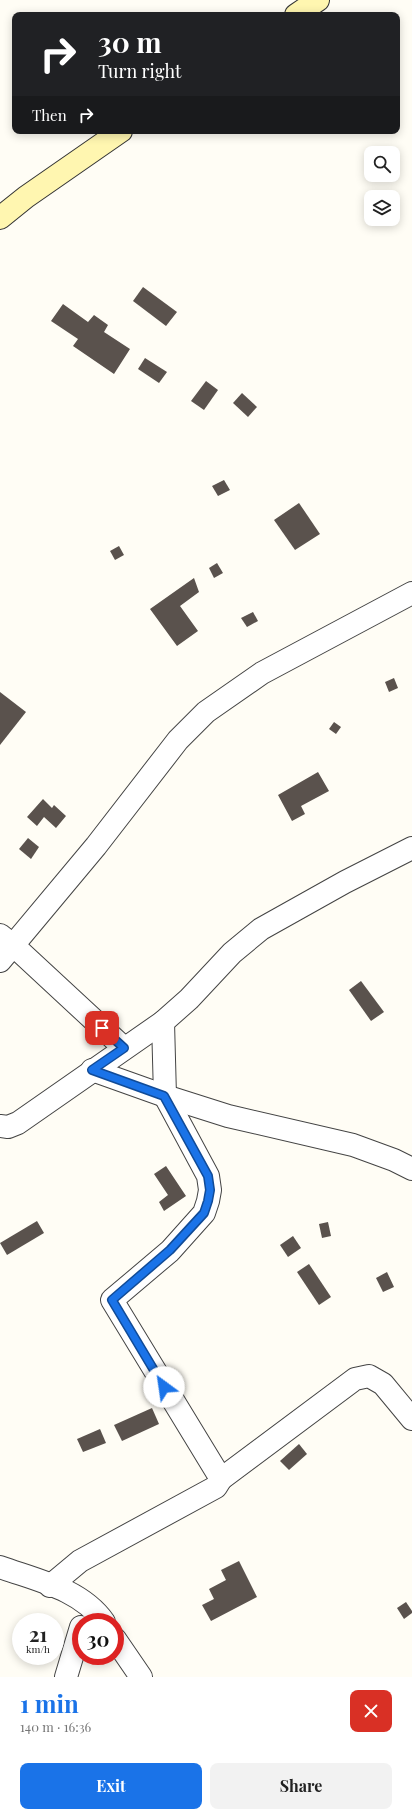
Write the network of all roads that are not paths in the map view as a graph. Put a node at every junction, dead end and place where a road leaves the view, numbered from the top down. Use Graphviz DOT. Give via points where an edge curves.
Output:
graph roads {
  1 [pos="318,0"];
  2 [pos="300,12"];
  3 [pos="118,134"];
  4 [pos="0,218"];
  5 [pos="412,593"];
  6 [pos="412,848"];
  7 [pos="5,947"];
  8 [pos="163,1022"];
  9 [pos="124,1048"];
  10 [pos="92,1070"];
  11 [pos="164,1096"];
  12 [pos="0,1126"];
  13 [pos="412,1169"];
  14 [pos="412,1419"];
  15 [pos="221,1479"];
  16 [pos="0,1567"];
  17 [pos="50,1586"];
  18 [pos="85,1613"];
  19 [pos="124,1652"];
  20 [pos="72,1657"];
  21 [pos="66,1677"];
  22 [pos="141,1677"];
  1 -- 2 [label="street"];
  3 -- 4 [label="street"];
  5 -- 7 [label="street" via="262,673 206,712 178,740 96,846"];
  6 -- 8 [label="street" via="261,929 232,953 189,999"];
  7 -- 9 [label="street"];
  8 -- 9 [label="street"];
  8 -- 11 [label="street"];
  9 -- 10 [label="street"];
  10 -- 11 [label="street"];
  10 -- 12 [label="street" via="18,1123 8,1127"];
  11 -- 13 [label="street" via="228,1116 353,1145"];
  11 -- 15 [label="street" via="208,1176 208,1201 204,1213 170,1250 112,1300"];
  14 -- 15 [label="street" via="383,1384 368,1376 355,1379"];
  15 -- 17 [label="street" via="216,1486 80,1561"];
  16 -- 17 [label="street"];
  17 -- 18 [label="street" via="74,1595"];
  19 -- 22 [label="street"];
  20 -- 21 [label="street"];
}
